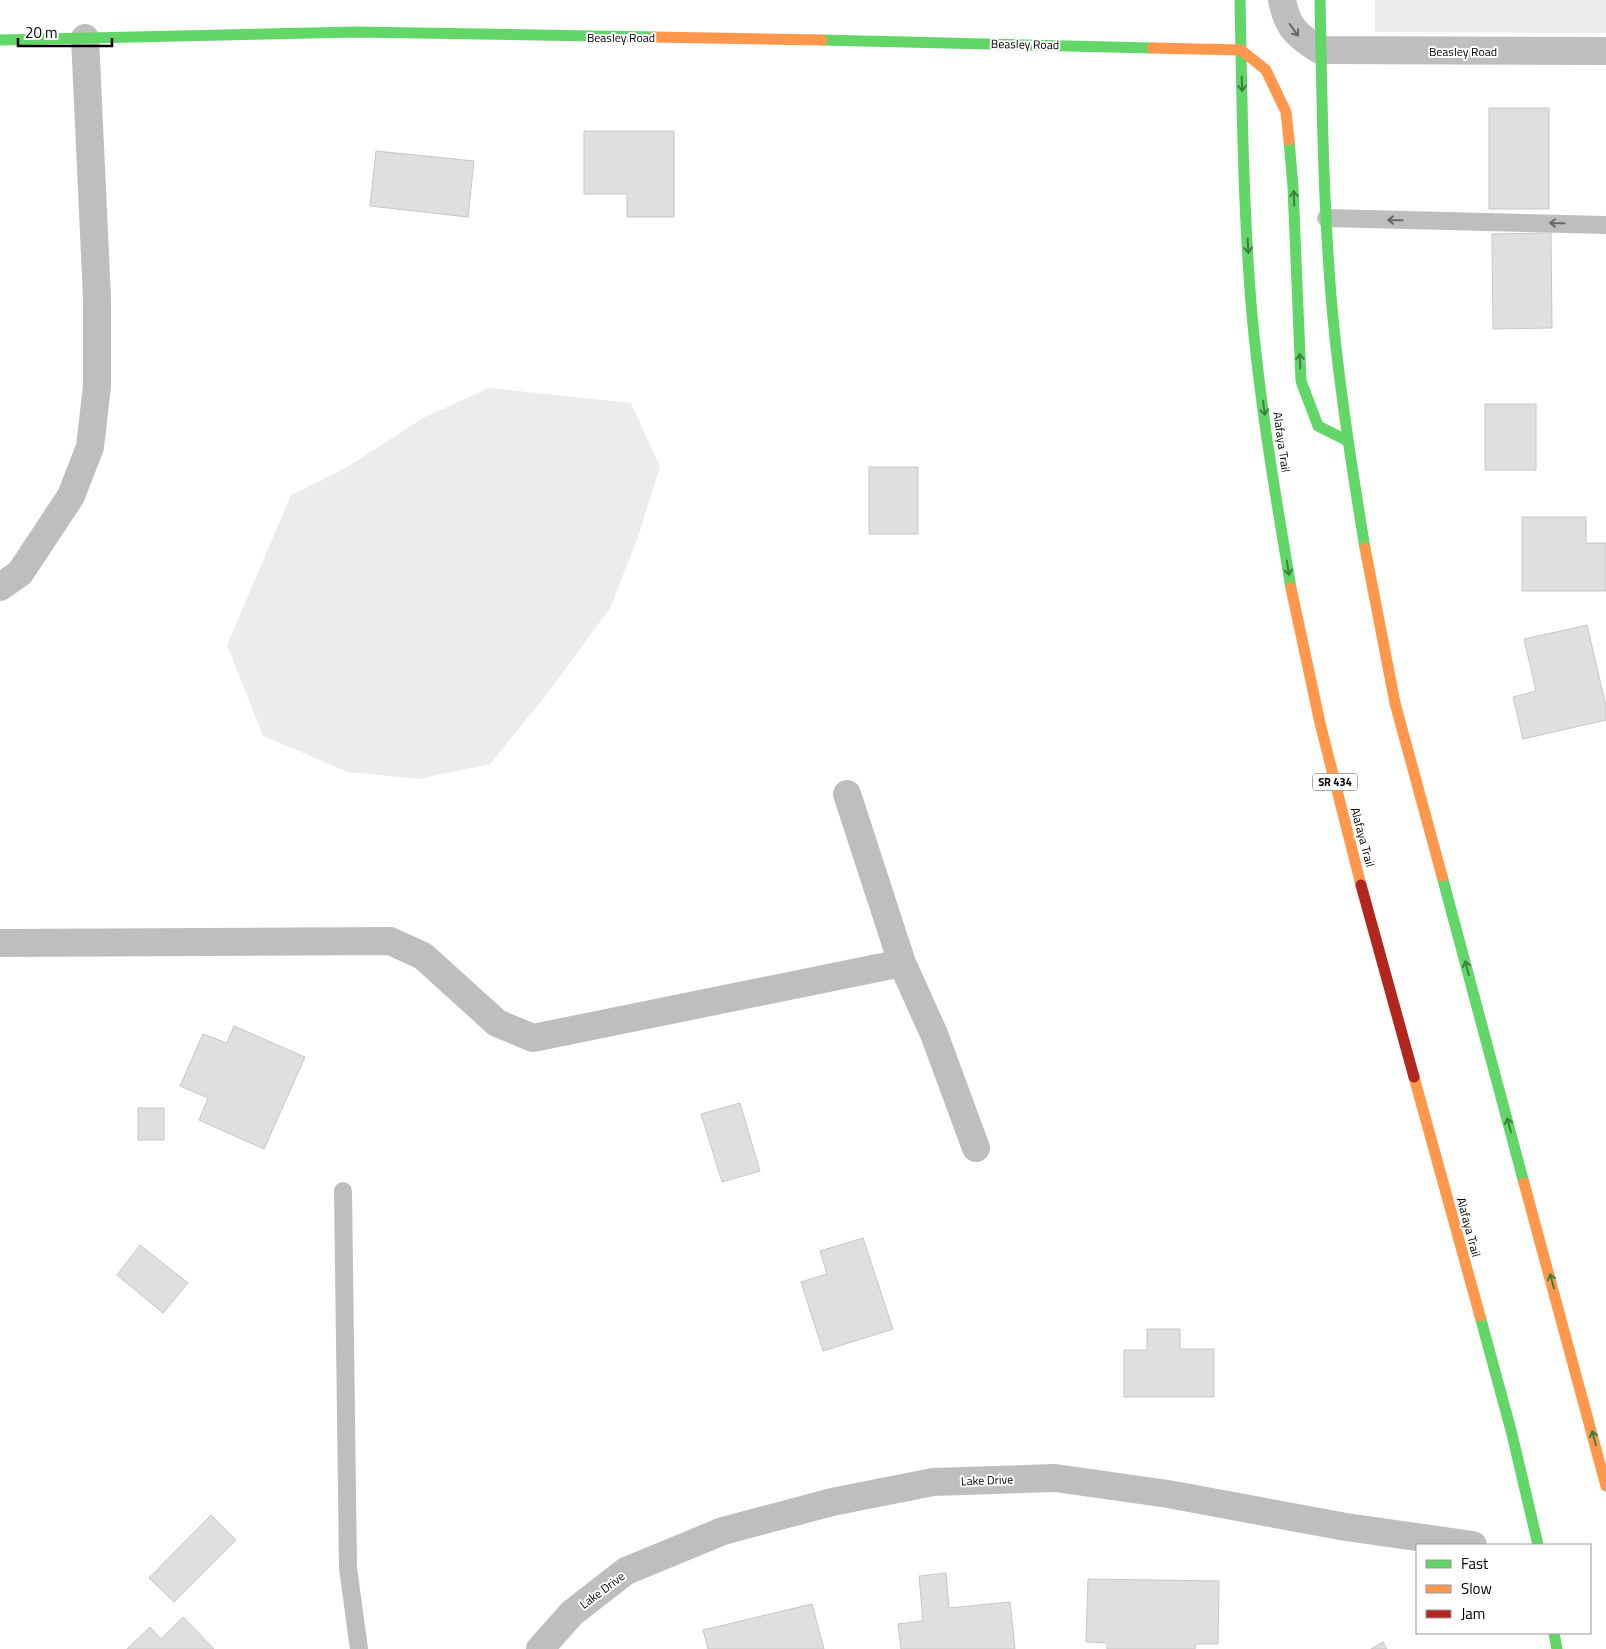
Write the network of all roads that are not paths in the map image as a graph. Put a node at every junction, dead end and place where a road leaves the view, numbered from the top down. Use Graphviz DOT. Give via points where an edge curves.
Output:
graph roads {
  1 [pos="1240,0"];
  2 [pos="1282,0"];
  3 [pos="1320,0"];
  4 [pos="85,38"];
  5 [pos="0,40"];
  6 [pos="1241,50"];
  7 [pos="1320,50"];
  8 [pos="1606,52"];
  9 [pos="1326,218"];
  10 [pos="1606,225"];
  11 [pos="1348,441"];
  12 [pos="0,587"];
  13 [pos="847,794"];
  14 [pos="0,943"];
  15 [pos="902,963"];
  16 [pos="976,1148"];
  17 [pos="344,1191"];
  18 [pos="1606,1486"];
  19 [pos="1466,1544"];
  20 [pos="1538,1544"];
  21 [pos="1554,1634"];
  22 [pos="358,1649"];
  23 [pos="540,1649"];
  24 [pos="1557,1649"];
  1 -- 6 [label="main road, Alafaya Trail / SR 434"];
  2 -- 7 [label="street, one-way" via="1285,17 1301,38"];
  3 -- 7 [label="main road"];
  4 -- 5 [label="main road, Beasley Road"];
  4 -- 6 [label="main road, Beasley Road" via="356,32"];
  4 -- 12 [label="street" via="97,298 97,386 90,447 71,496 20,573"];
  11 -- 6 [label="main road, one-way" via="1318,426 1301,381 1293,187 1286,112 1266,70"];
  6 -- 20 [label="main road, Alafaya Trail / SR 434, one-way" via="1251,303 1270,458 1292,595 1356,866 1512,1434"];
  7 -- 8 [label="street, Beasley Road"];
  7 -- 9 [label="main road"];
  10 -- 9 [label="lane, one-way"];
  9 -- 11 [label="main road" via="1331,297"];
  18 -- 11 [label="main road, one-way" via="1395,704 1369,575"];
  13 -- 15 [label="street"];
  14 -- 15 [label="street" via="390,941 423,956 497,1023 533,1038"];
  15 -- 16 [label="street" via="934,1034"];
  17 -- 22 [label="lane" via="348,1568"];
  19 -- 23 [label="street, Lake Drive" via="1056,1478 933,1482 832,1502 723,1531 626,1571 572,1613"];
  21 -- 24 [label="main road"];
}
